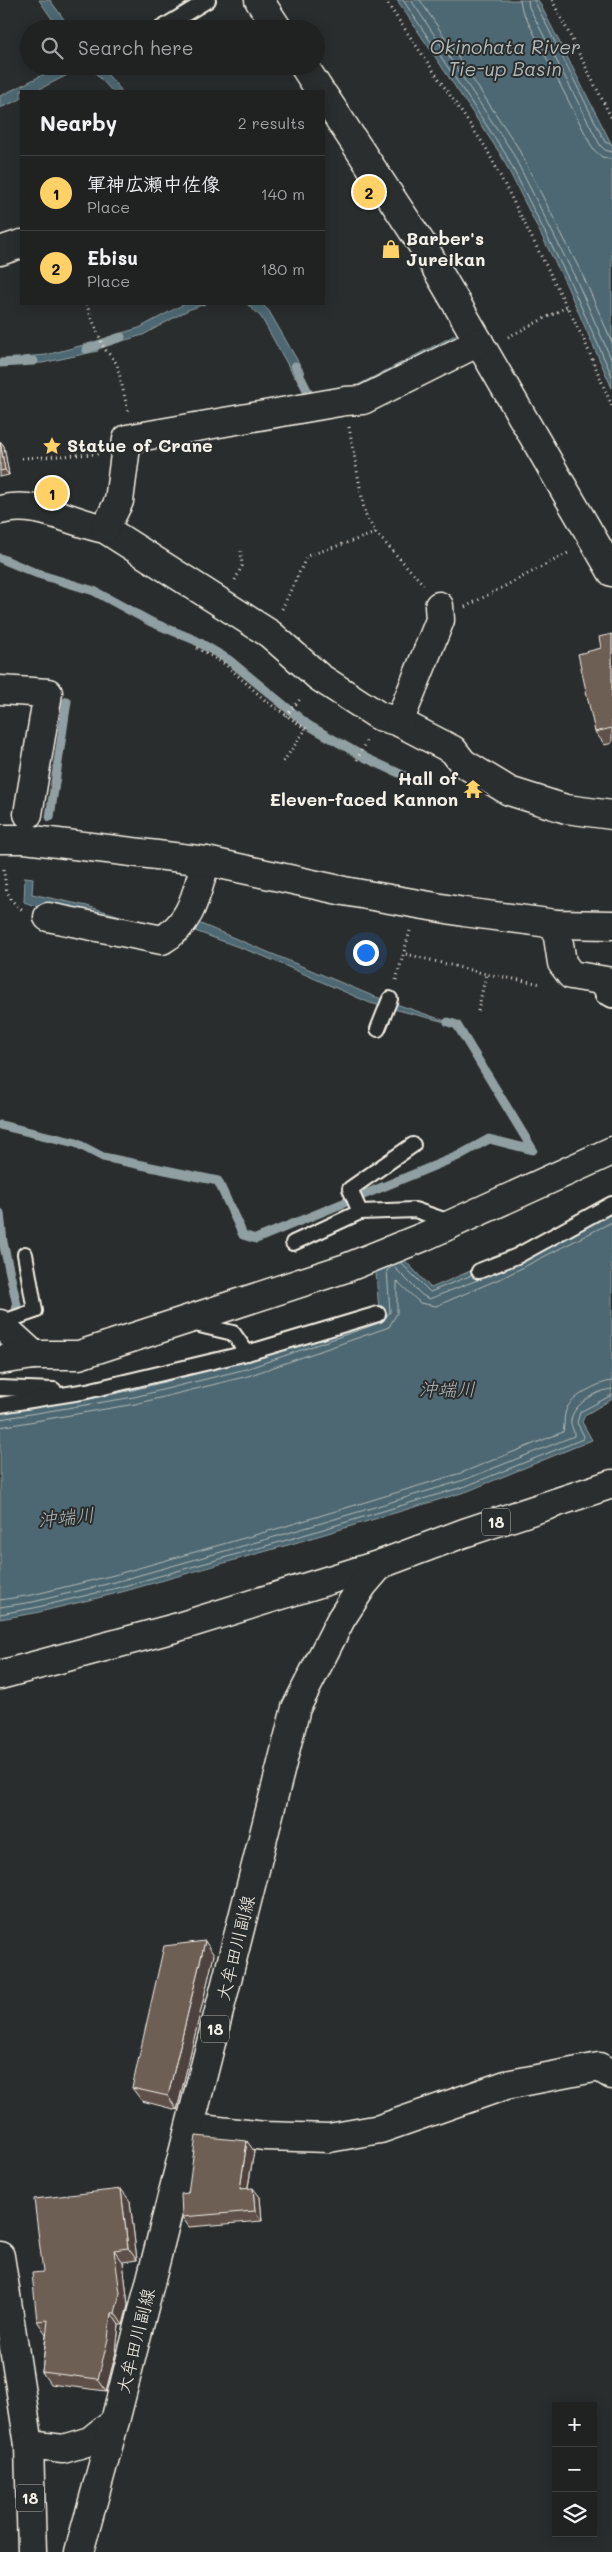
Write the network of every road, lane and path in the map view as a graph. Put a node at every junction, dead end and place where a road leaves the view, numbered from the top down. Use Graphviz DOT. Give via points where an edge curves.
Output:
graph roads {
  1 [pos="208,0"];
  2 [pos="259,0"];
  3 [pos="385,0"];
  4 [pos="552,0"];
  5 [pos="175,20"];
  6 [pos="272,20"];
  7 [pos="310,75"];
  8 [pos="319,90"];
  9 [pos="325,99"];
  10 [pos="612,119"];
  11 [pos="20,244"];
  12 [pos="0,251"];
  13 [pos="86,305"];
  14 [pos="567,307"];
  15 [pos="481,346"];
  16 [pos="345,401"];
  17 [pos="612,406"];
  18 [pos="126,446"];
  19 [pos="22,458"];
  20 [pos="0,510"];
  21 [pos="105,529"];
  22 [pos="376,533"];
  23 [pos="593,540"];
  24 [pos="612,572"];
  25 [pos="440,613"];
  26 [pos="270,634"];
  27 [pos="196,648"];
  28 [pos="0,690"];
  29 [pos="291,709"];
  30 [pos="286,716"];
  31 [pos="399,722"];
  32 [pos="361,749"];
  33 [pos="357,760"];
  34 [pos="283,762"];
  35 [pos="28,814"];
  36 [pos="612,815"];
  37 [pos="0,839"];
  38 [pos="206,861"];
  39 [pos="4,869"];
  40 [pos="48,916"];
  41 [pos="556,924"];
  42 [pos="612,924"];
  43 [pos="411,928"];
  44 [pos="406,954"];
  45 [pos="486,974"];
  46 [pos="542,984"];
  47 [pos="608,987"];
  48 [pos="390,999"];
  49 [pos="478,1011"];
  50 [pos="378,1029"];
  51 [pos="413,1146"];
  52 [pos="612,1150"];
  53 [pos="612,1204"];
  54 [pos="360,1212"];
  55 [pos="453,1223"];
  56 [pos="293,1243"];
  57 [pos="24,1254"];
  58 [pos="479,1271"];
  59 [pos="378,1314"];
  60 [pos="183,1321"];
  61 [pos="0,1323"];
  62 [pos="247,1354"];
  63 [pos="34,1355"];
  64 [pos="0,1360"];
  65 [pos="0,1388"];
  66 [pos="87,1391"];
  67 [pos="0,1405"];
  68 [pos="612,1484"];
  69 [pos="381,1564"];
  70 [pos="0,1675"];
  71 [pos="612,2075"];
  72 [pos="190,2128"];
  73 [pos="0,2256"];
  74 [pos="115,2421"];
  75 [pos="29,2445"];
  76 [pos="32,2552"];
  77 [pos="79,2552"];
  1 -- 5 [label="lane"];
  2 -- 6 [label="street"];
  3 -- 14 [label="path" via="486,148"];
  4 -- 10 [label="path"];
  7 -- 8 [label="street"];
  9 -- 15 [label="street" via="402,212"];
  11 -- 12 [label="street"];
  13 -- 18 [label="path" via="104,348 117,364 128,412"];
  14 -- 15 [label="path"];
  14 -- 17 [label="path"];
  15 -- 16 [label="street" via="363,400"];
  15 -- 23 [label="street"];
  16 -- 18 [label="street"];
  16 -- 22 [label="path" via="365,514"];
  18 -- 19 [label="path"];
  18 -- 21 [label="street" via="119,501"];
  20 -- 21 [label="street" via="29,506"];
  21 -- 26 [label="street"];
  22 -- 25 [label="path" via="424,584"];
  22 -- 26 [label="path" via="307,556"];
  23 -- 24 [label="street"];
  23 -- 25 [label="path"];
  25 -- 31 [label="street"];
  26 -- 31 [label="street" via="319,676 379,716"];
  27 -- 30 [label="path" via="225,664"];
  28 -- 35 [label="street" via="48,693"];
  29 -- 30 [label="path"];
  30 -- 34 [label="path" via="306,729"];
  31 -- 36 [label="street" via="453,750 463,764 509,791 566,809"];
  32 -- 33 [label="path"];
  37 -- 38 [label="street" via="25,839"];
  38 -- 40 [label="street" via="188,917 176,932 162,940"];
  38 -- 41 [label="street" via="414,905"];
  39 -- 40 [label="path" via="10,901 22,910"];
  41 -- 42 [label="street"];
  41 -- 47 [label="street" via="562,963 571,974"];
  43 -- 44 [label="path"];
  44 -- 45 [label="path"];
  44 -- 48 [label="path"];
  45 -- 46 [label="path"];
  45 -- 49 [label="path"];
  48 -- 50 [label="lane"];
  51 -- 54 [label="lane" via="350,1189"];
  52 -- 55 [label="street"];
  53 -- 58 [label="lane" via="517,1256"];
  54 -- 55 [label="lane" via="415,1210"];
  54 -- 56 [label="lane"];
  55 -- 60 [label="street" via="346,1268"];
  57 -- 61 [label="lane" via="35,1311"];
  59 -- 62 [label="lane"];
  60 -- 62 [label="lane" via="233,1333"];
  60 -- 63 [label="street" via="79,1355"];
  61 -- 63 [label="street"];
  62 -- 66 [label="lane"];
  63 -- 64 [label="street"];
  65 -- 66 [label="lane"];
  66 -- 67 [label="lane"];
  68 -- 69 [label="street, 大牟田川副線 / 18"];
  69 -- 70 [label="street" via="175,1628"];
  69 -- 72 [label="street, 大牟田川副線 / 18" via="341,1618 296,1708"];
  71 -- 72 [label="street" via="599,2067 506,2085 380,2128 329,2138 265,2136"];
  72 -- 74 [label="street, 大牟田川副線 / 18"];
  73 -- 75 [label="street"];
  74 -- 75 [label="street" via="90,2441 63,2449"];
  74 -- 77 [label="street, 大牟田川副線"];
  75 -- 76 [label="street, 18"];
}
